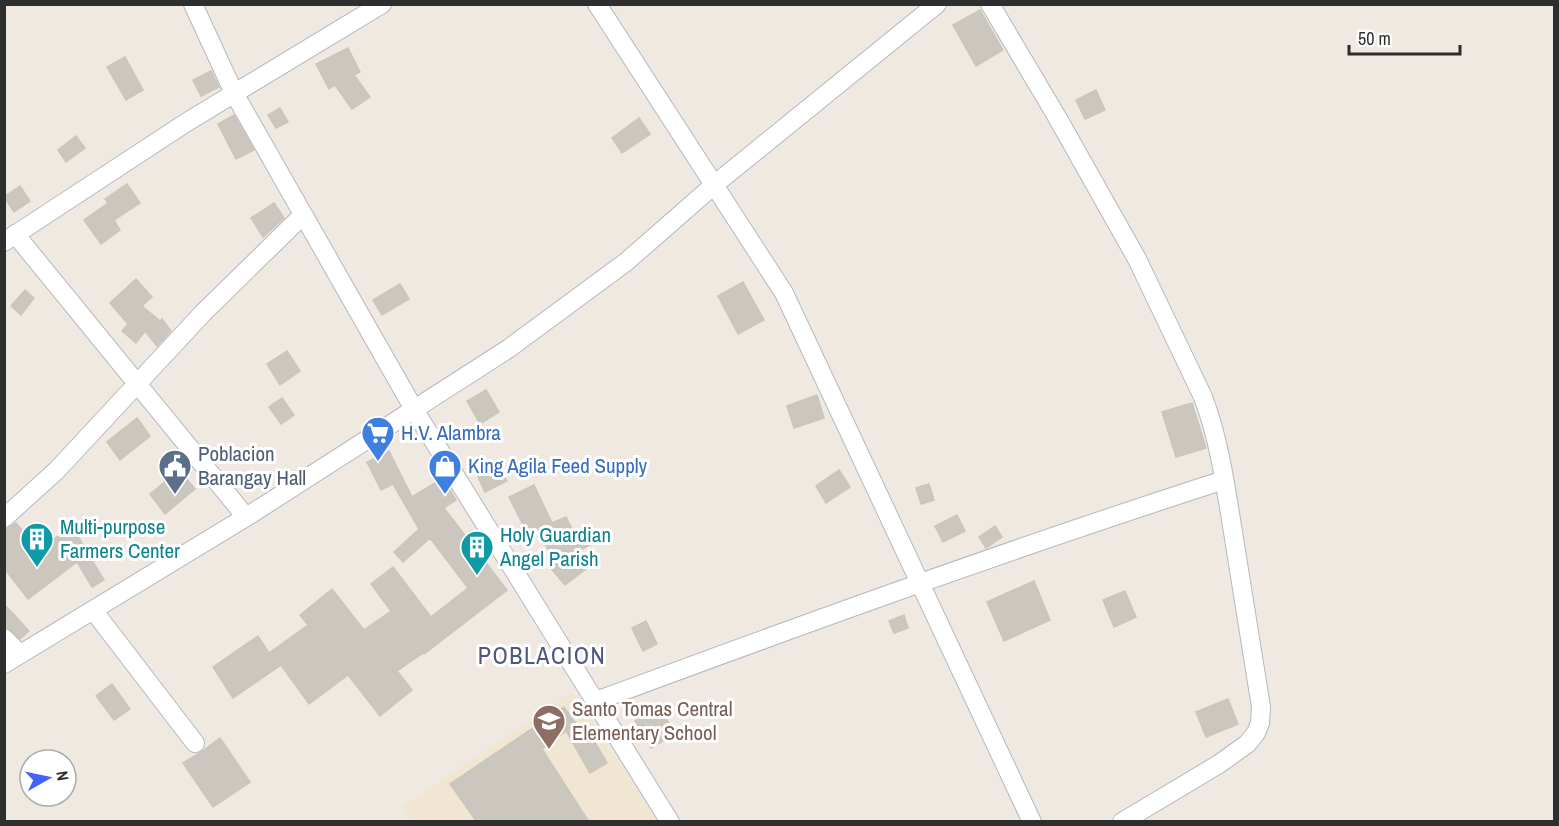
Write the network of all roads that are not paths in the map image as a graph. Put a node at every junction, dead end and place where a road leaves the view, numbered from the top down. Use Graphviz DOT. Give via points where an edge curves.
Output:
graph roads {
  1 [pos="192,4"];
  2 [pos="382,4"];
  3 [pos="597,4"];
  4 [pos="937,4"];
  5 [pos="990,4"];
  6 [pos="234,93"];
  7 [pos="714,185"];
  8 [pos="303,215"];
  9 [pos="10,238"];
  10 [pos="137,385"];
  11 [pos="415,411"];
  12 [pos="1224,480"];
  13 [pos="246,517"];
  14 [pos="4,518"];
  15 [pos="920,582"];
  16 [pos="93,610"];
  17 [pos="4,638"];
  18 [pos="12,659"];
  19 [pos="596,701"];
  20 [pos="195,743"];
  21 [pos="670,822"];
  22 [pos="1032,822"];
  23 [pos="1122,822"];
  1 -- 6 [label="street"];
  2 -- 6 [label="street"];
  3 -- 7 [label="street"];
  4 -- 7 [label="street"];
  5 -- 12 [label="street" via="1155,295 1209,414"];
  6 -- 8 [label="street"];
  6 -- 9 [label="street"];
  7 -- 11 [label="street" via="626,262 508,349"];
  7 -- 15 [label="street" via="784,293"];
  8 -- 10 [label="street" via="203,313"];
  8 -- 11 [label="street"];
  9 -- 10 [label="street"];
  10 -- 13 [label="street"];
  10 -- 14 [label="street" via="56,471"];
  11 -- 13 [label="street"];
  11 -- 19 [label="street"];
  12 -- 15 [label="street"];
  12 -- 23 [label="street" via="1261,707 1260,723 1246,744 1228,758"];
  13 -- 16 [label="street"];
  15 -- 19 [label="street"];
  15 -- 22 [label="street"];
  16 -- 18 [label="street"];
  16 -- 20 [label="street"];
  17 -- 18 [label="street"];
  19 -- 21 [label="street"];
}
